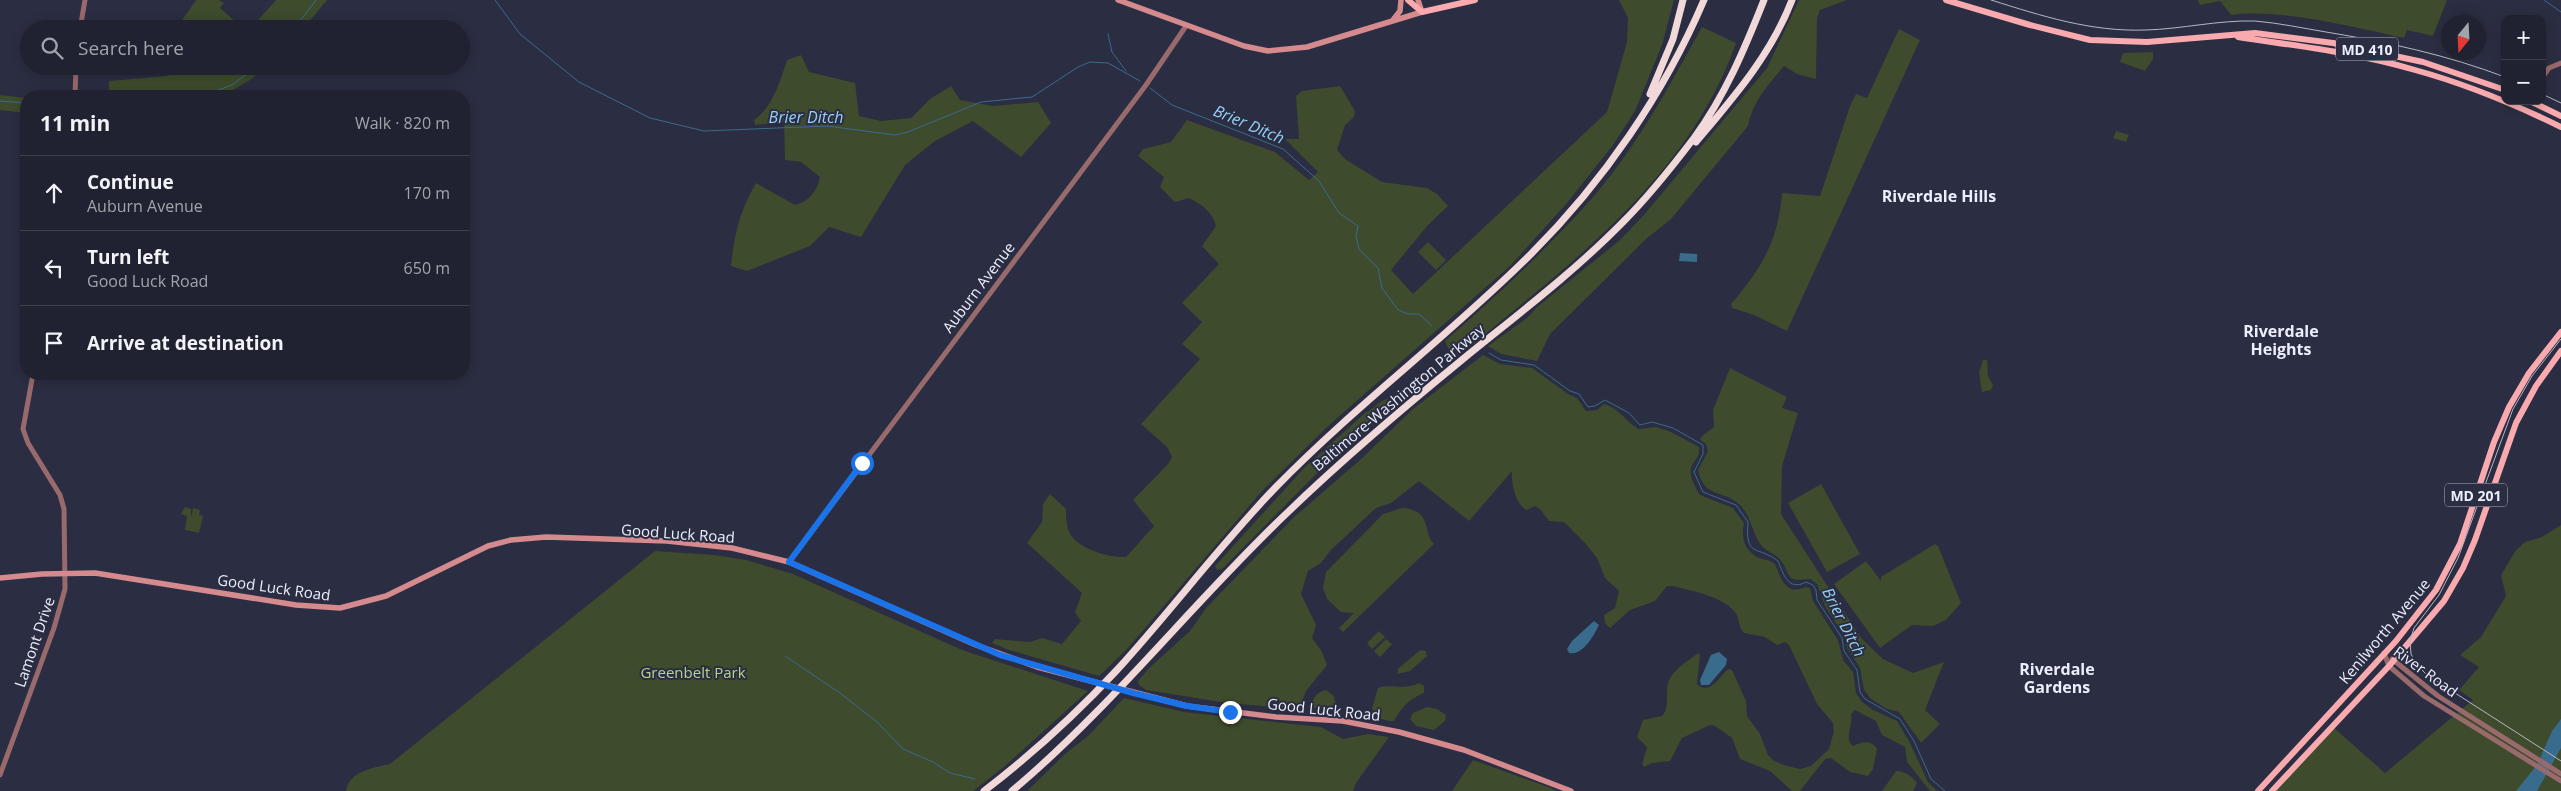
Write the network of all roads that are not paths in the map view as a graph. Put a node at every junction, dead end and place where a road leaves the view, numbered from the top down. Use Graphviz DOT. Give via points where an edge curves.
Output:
graph roads {
  1 [pos="85,0"];
  2 [pos="1118,0"];
  3 [pos="1400,0"];
  4 [pos="1408,0"];
  5 [pos="1418,0"];
  6 [pos="1475,0"];
  7 [pos="1683,0"];
  8 [pos="1704,0"];
  9 [pos="1764,0"];
  10 [pos="1792,0"];
  11 [pos="1946,0"];
  12 [pos="1422,12"];
  13 [pos="82,20"];
  14 [pos="1392,22"];
  15 [pos="1186,26"];
  16 [pos="2225,34"];
  17 [pos="2561,63"];
  18 [pos="2546,72"];
  19 [pos="76,75"];
  20 [pos="2501,89"];
  21 [pos="75,90"];
  22 [pos="2530,105"];
  23 [pos="2539,105"];
  24 [pos="2528,111"];
  25 [pos="2561,116"];
  26 [pos="2561,127"];
  27 [pos="1629,135"];
  28 [pos="1661,179"];
  29 [pos="2561,332"];
  30 [pos="2561,351"];
  31 [pos="32,380"];
  32 [pos="789,562"];
  33 [pos="65,573"];
  34 [pos="0,578"];
  35 [pos="2384,653"];
  36 [pos="2391,663"];
  37 [pos="2492,733"];
  38 [pos="2561,774"];
  39 [pos="0,775"];
  40 [pos="2561,781"];
  41 [pos="984,791"];
  42 [pos="1012,791"];
  43 [pos="1571,791"];
  44 [pos="2258,791"];
  45 [pos="2272,791"];
  1 -- 13 [label="street"];
  2 -- 15 [label="main road"];
  3 -- 14 [label="main road" via="1399,14"];
  4 -- 12 [label="main road"];
  5 -- 12 [label="main road"];
  6 -- 12 [label="main road"];
  7 -- 27 [label="highway" via="1663,63"];
  8 -- 27 [label="highway, Baltimore-Washington Parkway" via="1666,76"];
  9 -- 28 [label="highway, Baltimore-Washington Parkway" via="1731,77 1694,137"];
  10 -- 28 [label="highway" via="1769,48 1752,74"];
  11 -- 16 [label="main road, MD 410" via="2090,40 2147,42"];
  12 -- 14 [label="main road"];
  14 -- 15 [label="main road" via="1307,48 1273,51"];
  15 -- 32 [label="street, Auburn Avenue"];
  16 -- 20 [label="main road, MD 410" via="2278,34 2366,49 2423,62"];
  16 -- 24 [label="main road, MD 410" via="2415,70 2470,87"];
  17 -- 18 [label="street"];
  19 -- 21 [label="street"];
  22 -- 24 [label="street"];
  23 -- 25 [label="main road"];
  24 -- 26 [label="main road, MD 410"];
  27 -- 41 [label="highway, Baltimore-Washington Parkway" via="1578,203 1533,252 1329,434 1235,531 1117,670 1036,749"];
  28 -- 42 [label="highway, Baltimore-Washington Parkway" via="1587,256 1404,407 1314,487 1218,581 1080,729"];
  29 -- 35 [label="main road, Kenilworth Avenue / MD 201" via="2529,373 2509,407 2462,538 2445,575 2427,603"];
  30 -- 36 [label="main road, Kenilworth Avenue / MD 201" via="2516,422 2475,540 2454,584"];
  31 -- 33 [label="street, Lamont Drive" via="23,429 62,502"];
  32 -- 33 [label="main road, Good Luck Road" via="732,548 667,541 510,540 488,546 386,596 352,606 329,608 132,577"];
  32 -- 43 [label="main road, Good Luck Road" via="1000,655 1087,681 1187,706 1343,721 1399,732 1464,750"];
  33 -- 34 [label="main road, Good Luck Road"];
  33 -- 39 [label="street, Lamont Drive" via="62,605"];
  35 -- 36 [label="street, River Road"];
  35 -- 44 [label="main road, Kenilworth Avenue / MD 201"];
  36 -- 37 [label="street, River Road" via="2424,696"];
  36 -- 45 [label="main road, Kenilworth Avenue / MD 201"];
  37 -- 38 [label="street, River Road"];
  37 -- 40 [label="street, River Road"];
}
